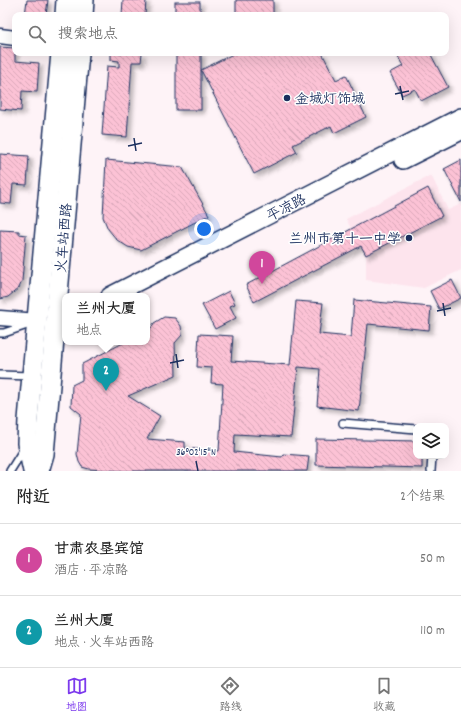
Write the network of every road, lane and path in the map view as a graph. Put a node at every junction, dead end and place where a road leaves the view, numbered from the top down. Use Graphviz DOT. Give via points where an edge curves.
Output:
graph roads {
  1 [pos="66,0"];
  2 [pos="84,0"];
  3 [pos="64,12"];
  4 [pos="83,12"];
  5 [pos="0,36"];
  6 [pos="12,38"];
  7 [pos="61,56"];
  8 [pos="79,56"];
  9 [pos="461,117"];
  10 [pos="461,131"];
  11 [pos="116,293"];
  12 [pos="143,293"];
  13 [pos="0,318"];
  14 [pos="55,327"];
  15 [pos="2,333"];
  16 [pos="0,376"];
  17 [pos="33,376"];
  18 [pos="343,423"];
  19 [pos="413,429"];
  20 [pos="27,443"];
  21 [pos="432,459"];
  22 [pos="10,471"];
  23 [pos="33,471"];
  24 [pos="39,471"];
  25 [pos="431,471"];
  1 -- 3 [label="main road"];
  2 -- 4 [label="main road"];
  5 -- 6 [label="street"];
  7 -- 14 [label="main road, 火车站西路"];
  8 -- 14 [label="main road, 火车站西路"];
  9 -- 11 [label="street, 平凉路"];
  10 -- 12 [label="street, 平凉路"];
  13 -- 14 [label="street"];
  14 -- 15 [label="lane"];
  14 -- 17 [label="main road, 火车站西路" via="35,346"];
  14 -- 24 [label="main road, 火车站西路" via="44,454"];
  16 -- 17 [label="lane"];
  17 -- 20 [label="main road, 火车站西路"];
  18 -- 19 [label="lane"];
  20 -- 22 [label="lane"];
  20 -- 23 [label="main road, 火车站西路"];
  21 -- 25 [label="lane"];
}
